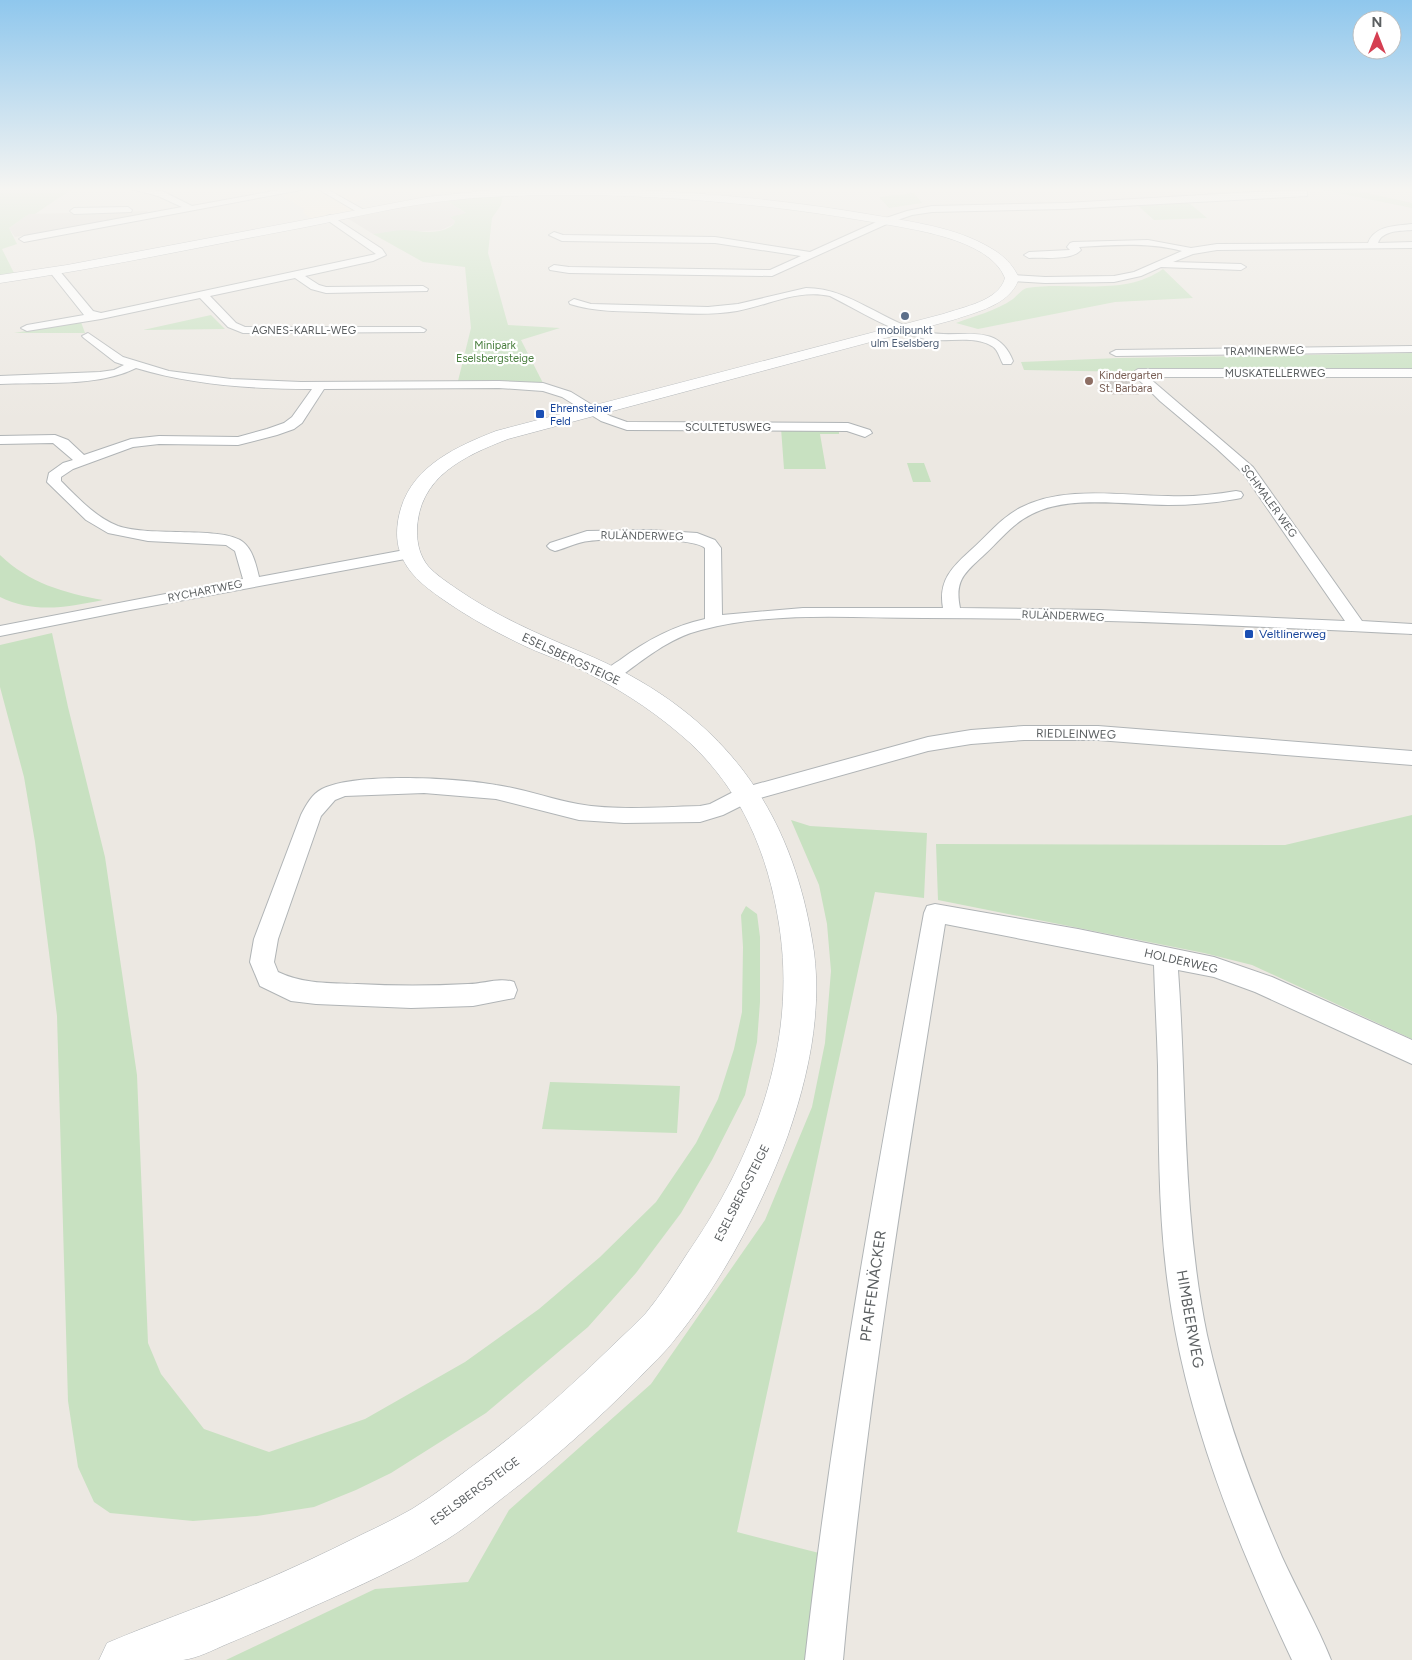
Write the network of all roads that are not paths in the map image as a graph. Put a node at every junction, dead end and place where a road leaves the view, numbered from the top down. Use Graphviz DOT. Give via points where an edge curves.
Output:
graph roads {
  1 [pos="87,265"];
  2 [pos="340,265"];
  3 [pos="788,265"];
  4 [pos="1004,265"];
  5 [pos="1154,265"];
  6 [pos="1161,265"];
  7 [pos="1241,267"];
  8 [pos="554,268"];
  9 [pos="54,272"];
  10 [pos="297,275"];
  11 [pos="1012,278"];
  12 [pos="0,279"];
  13 [pos="423,289"];
  14 [pos="203,295"];
  15 [pos="574,302"];
  16 [pos="96,316"];
  17 [pos="27,328"];
  18 [pos="906,329"];
  19 [pos="420,330"];
  20 [pos="88,336"];
  21 [pos="1412,349"];
  22 [pos="1116,353"];
  23 [pos="1007,361"];
  24 [pos="133,365"];
  25 [pos="1138,373"];
  26 [pos="1412,373"];
  27 [pos="0,380"];
  28 [pos="320,386"];
  29 [pos="594,410"];
  30 [pos="865,433"];
  31 [pos="0,440"];
  32 [pos="81,460"];
  33 [pos="1236,495"];
  34 [pos="555,546"];
  35 [pos="410,554"];
  36 [pos="252,582"];
  37 [pos="953,613"];
  38 [pos="714,622"];
  39 [pos="1357,626"];
  40 [pos="1412,628"];
  41 [pos="0,631"];
  42 [pos="611,675"];
  43 [pos="1412,758"];
  44 [pos="746,794"];
  45 [pos="935,913"];
  46 [pos="1166,956"];
  47 [pos="505,990"];
  48 [pos="1412,1052"];
  49 [pos="237,1618"];
  50 [pos="124,1660"];
  51 [pos="167,1660"];
  52 [pos="824,1660"];
  53 [pos="1312,1660"];
  1 -- 9 [label="street"];
  2 -- 10 [label="street"];
  3 -- 8 [label="street" via="772,273"];
  4 -- 11 [label="street"];
  5 -- 11 [label="street" via="1114,279"];
  6 -- 7 [label="street"];
  9 -- 12 [label="street"];
  9 -- 16 [label="street" via="89,314"];
  10 -- 13 [label="street" via="326,290"];
  10 -- 14 [label="street"];
  11 -- 18 [label="street, ESELSBERGSTEIGE" via="1008,289 994,300"];
  14 -- 16 [label="street"];
  14 -- 19 [label="street, AGNES-KARLL-WEG" via="232,325 243,330"];
  15 -- 18 [label="street" via="590,307 726,309 805,291 821,291"];
  16 -- 17 [label="street"];
  18 -- 23 [label="street, ESELSBERGSTEIGE" via="939,338 992,341 999,345"];
  18 -- 29 [label="street, ESELSBERGSTEIGE"];
  20 -- 24 [label="street" via="101,350"];
  21 -- 22 [label="street, TRAMINERWEG"];
  24 -- 27 [label="street" via="106,375"];
  24 -- 28 [label="street" via="215,381"];
  25 -- 26 [label="street, MUSKATELLERWEG"];
  25 -- 39 [label="street, SCHMALER WEG" via="1155,392 1248,470"];
  28 -- 29 [label="street" via="478,384 544,387 569,394"];
  28 -- 32 [label="street" via="294,423 257,438 238,441 145,440"];
  29 -- 30 [label="street, SCULTETUSWEG" via="606,420 627,426 848,427"];
  29 -- 35 [label="street, ESELSBERGSTEIGE" via="475,445 433,473 420,487 411,505 406,534"];
  31 -- 32 [label="street" via="55,440"];
  32 -- 36 [label="street" via="60,470 54,476 54,482 102,525 137,535 235,543 242,549"];
  33 -- 37 [label="street" via="1191,500 1083,499 1037,506 1018,516 954,576 949,590"];
  34 -- 38 [label="street, RULÄNDERWEG" via="587,536 671,536 704,540 713,548"];
  35 -- 36 [label="street, RYCHARTWEG"];
  35 -- 42 [label="street, ESELSBERGSTEIGE" via="418,569 463,603 520,635"];
  36 -- 41 [label="street, RYCHARTWEG"];
  37 -- 38 [label="street, RULÄNDERWEG" via="799,614"];
  37 -- 39 [label="street, RULÄNDERWEG"];
  38 -- 42 [label="street, RULÄNDERWEG" via="660,640"];
  39 -- 40 [label="street, RULÄNDERWEG"];
  42 -- 44 [label="street, ESELSBERGSTEIGE" via="702,740 725,764"];
  43 -- 44 [label="street, RIEDLEINWEG" via="1098,733 1024,733 928,744"];
  44 -- 47 [label="street, RIEDLEINWEG" via="716,810 679,815 579,812 496,792 430,786 343,789 328,795 318,804 311,815 266,938 262,962 269,979 291,990 316,993 411,997 473,995"];
  44 -- 49 [label="street, ESELSBERGSTEIGE" via="761,818 782,869 798,949 801,997 787,1083 772,1134 708,1259 663,1323 594,1394 522,1458 431,1523 343,1569"];
  45 -- 46 [label="street, HOLDERWEG"];
  45 -- 52 [label="street, PFAFFENÄCKER" via="885,1204 833,1560"];
  46 -- 48 [label="street, HOLDERWEG" via="1214,967 1263,984"];
  46 -- 53 [label="street, HIMBEERWEG" via="1175,1216 1183,1287 1198,1362 1210,1413 1242,1505"];
  49 -- 50 [label="street, ESELSBERGSTEIGE"];
  49 -- 51 [label="street"];
}
